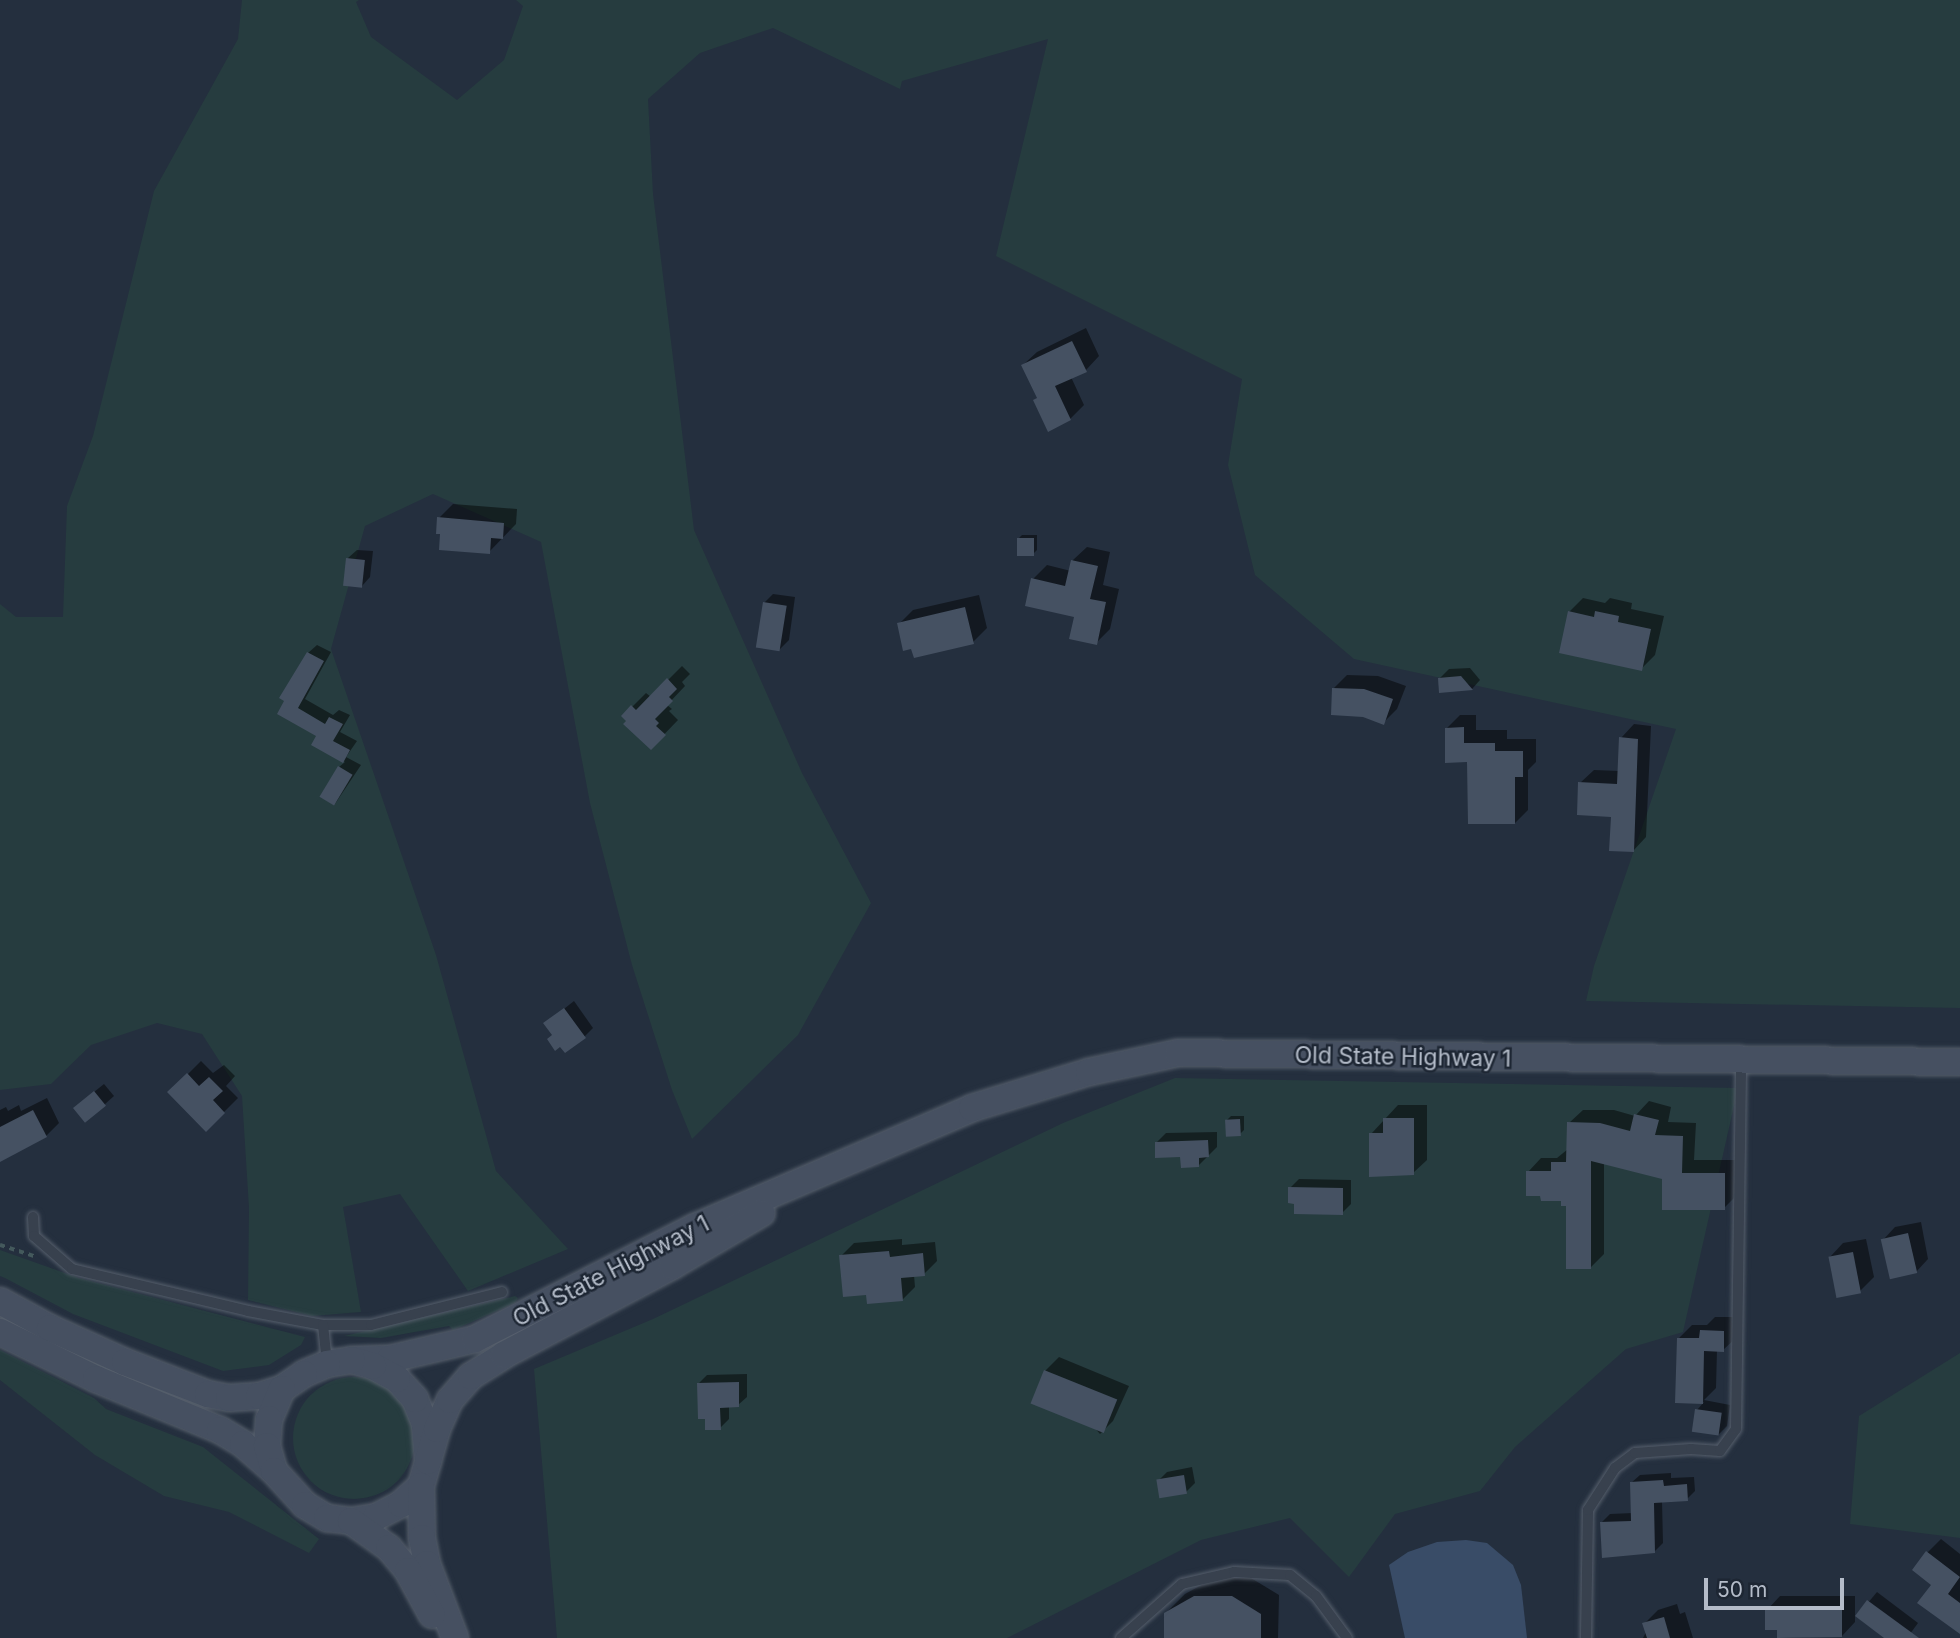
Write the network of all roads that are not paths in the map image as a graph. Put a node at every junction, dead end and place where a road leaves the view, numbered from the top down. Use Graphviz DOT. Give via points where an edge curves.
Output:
graph roads {
  1 [pos="1741,1060"];
  2 [pos="1960,1062"];
  3 [pos="863,1153"];
  4 [pos="33,1217"];
  5 [pos="502,1292"];
  6 [pos="0,1301"];
  7 [pos="323,1325"];
  8 [pos="0,1332"];
  9 [pos="339,1362"];
  10 [pos="282,1389"];
  11 [pos="428,1461"];
  12 [pos="274,1471"];
  13 [pos="421,1486"];
  14 [pos="351,1521"];
  15 [pos="444,1638"];
  16 [pos="455,1638"];
  17 [pos="1121,1638"];
  18 [pos="1347,1638"];
  19 [pos="1586,1638"];
  1 -- 2 [label="main road, Old State Highway 1"];
  1 -- 3 [label="main road, Old State Highway 1" via="1178,1053 1089,1072 972,1108"];
  1 -- 19 [label="lane" via="1736,1429 1720,1451 1635,1453 1615,1468 1588,1510"];
  3 -- 9 [label="main road, Old State Highway 1" via="695,1227 475,1339 390,1359"];
  3 -- 11 [label="main road, Old State Highway 1" via="672,1266 471,1376 450,1400"];
  4 -- 7 [label="lane" via="34,1236 72,1269"];
  5 -- 7 [label="lane" via="371,1325"];
  6 -- 10 [label="main road" via="125,1362 208,1394 260,1396"];
  7 -- 9 [label="lane"];
  8 -- 12 [label="main road" via="96,1379 220,1430"];
  9 -- 10 [label="main road" via="304,1374"];
  9 -- 11 [label="main road" via="373,1366 397,1379 415,1399 425,1424"];
  10 -- 12 [label="main road" via="269,1419 267,1446"];
  11 -- 13 [label="main road"];
  12 -- 14 [label="main road" via="305,1505 327,1518"];
  13 -- 14 [label="main road" via="376,1517"];
  13 -- 16 [label="main road" via="427,1564"];
  14 -- 15 [label="main road" via="389,1548 408,1572"];
  17 -- 18 [label="lane" via="1182,1584 1234,1572 1290,1575 1316,1596"];
}
